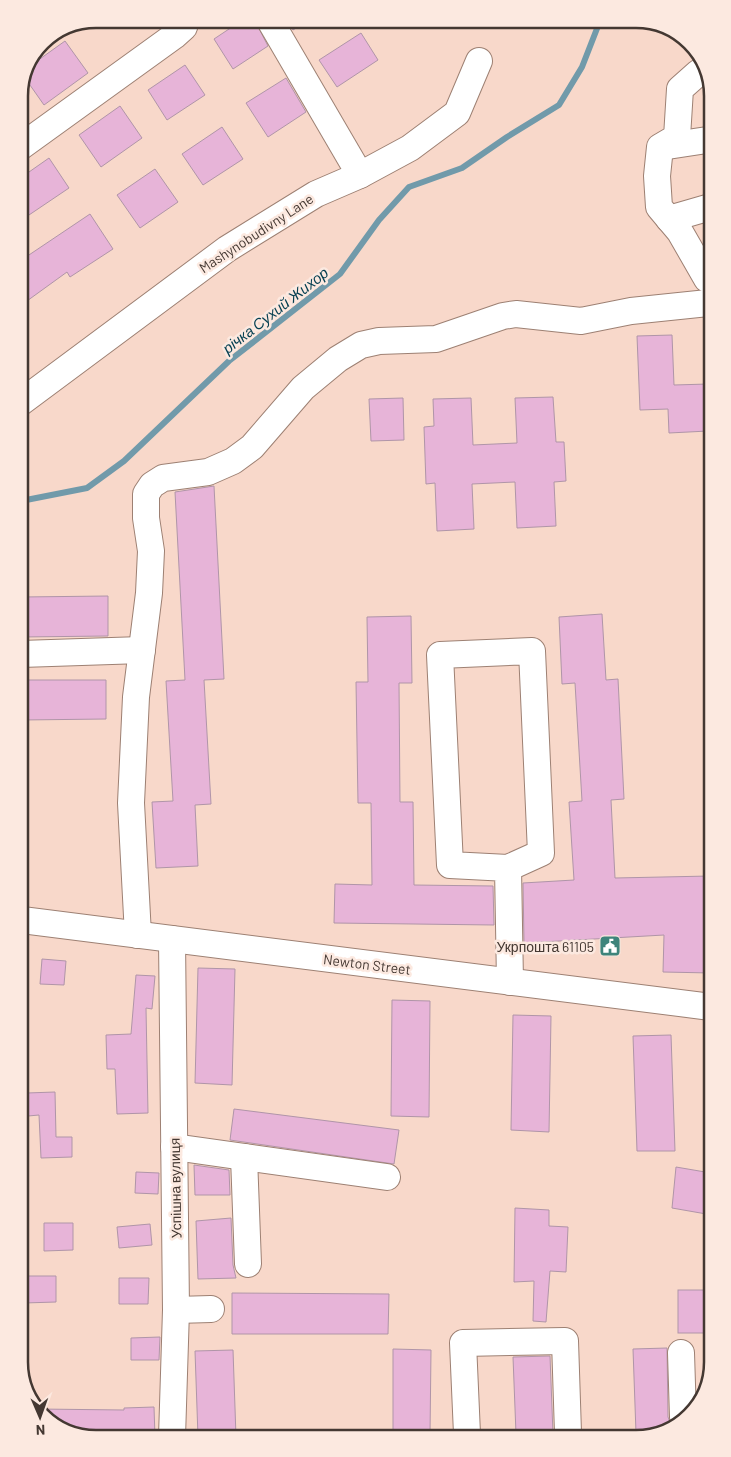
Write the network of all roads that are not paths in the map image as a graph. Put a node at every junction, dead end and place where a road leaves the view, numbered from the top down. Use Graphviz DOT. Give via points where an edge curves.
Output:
graph roads {
  1 [pos="183,28"];
  2 [pos="274,28"];
  3 [pos="479,62"];
  4 [pos="699,73"];
  5 [pos="704,140"];
  6 [pos="28,141"];
  7 [pos="660,147"];
  8 [pos="360,175"];
  9 [pos="704,209"];
  10 [pos="669,219"];
  11 [pos="704,272"];
  12 [pos="704,303"];
  13 [pos="28,397"];
  14 [pos="142,650"];
  15 [pos="28,654"];
  16 [pos="508,868"];
  17 [pos="28,921"];
  18 [pos="138,935"];
  19 [pos="172,939"];
  20 [pos="510,982"];
  21 [pos="704,1006"];
  22 [pos="174,1147"];
  23 [pos="244,1157"];
  24 [pos="387,1177"];
  25 [pos="248,1264"];
  26 [pos="211,1309"];
  27 [pos="176,1310"];
  28 [pos="681,1353"];
  29 [pos="683,1411"];
  30 [pos="172,1429"];
  31 [pos="467,1430"];
  32 [pos="568,1430"];
  1 -- 6 [label="street"];
  2 -- 8 [label="street"];
  3 -- 8 [label="street, Mashynobudivny Lane" via="457,113 410,148"];
  4 -- 7 [label="street" via="680,89 677,137"];
  5 -- 7 [label="street"];
  7 -- 10 [label="street" via="657,176 659,207"];
  8 -- 13 [label="street, Mashynobudivny Lane" via="316,194 227,250"];
  9 -- 10 [label="street"];
  10 -- 11 [label="street"];
  12 -- 14 [label="street" via="631,311 581,321 516,314 436,339 379,341 361,345 338,359 303,388 252,446 234,461 208,472 163,478 152,485 146,494 151,551"];
  14 -- 15 [label="street"];
  14 -- 18 [label="street" via="136,697 131,803"];
  16 -- 16 [label="street" via="541,853 532,651 440,655 450,864"];
  16 -- 20 [label="street"];
  17 -- 18 [label="street, Newton Street"];
  18 -- 19 [label="street, Newton Street"];
  19 -- 20 [label="street, Newton Street"];
  19 -- 22 [label="street, Успішна вулиця"];
  20 -- 21 [label="street, Newton Street"];
  22 -- 23 [label="street"];
  22 -- 27 [label="street, Успішна вулиця"];
  23 -- 24 [label="street"];
  23 -- 25 [label="street"];
  26 -- 27 [label="street"];
  27 -- 30 [label="street, Успішна вулиця"];
  28 -- 29 [label="street"];
  31 -- 32 [label="street" via="463,1343 565,1341"];
}
